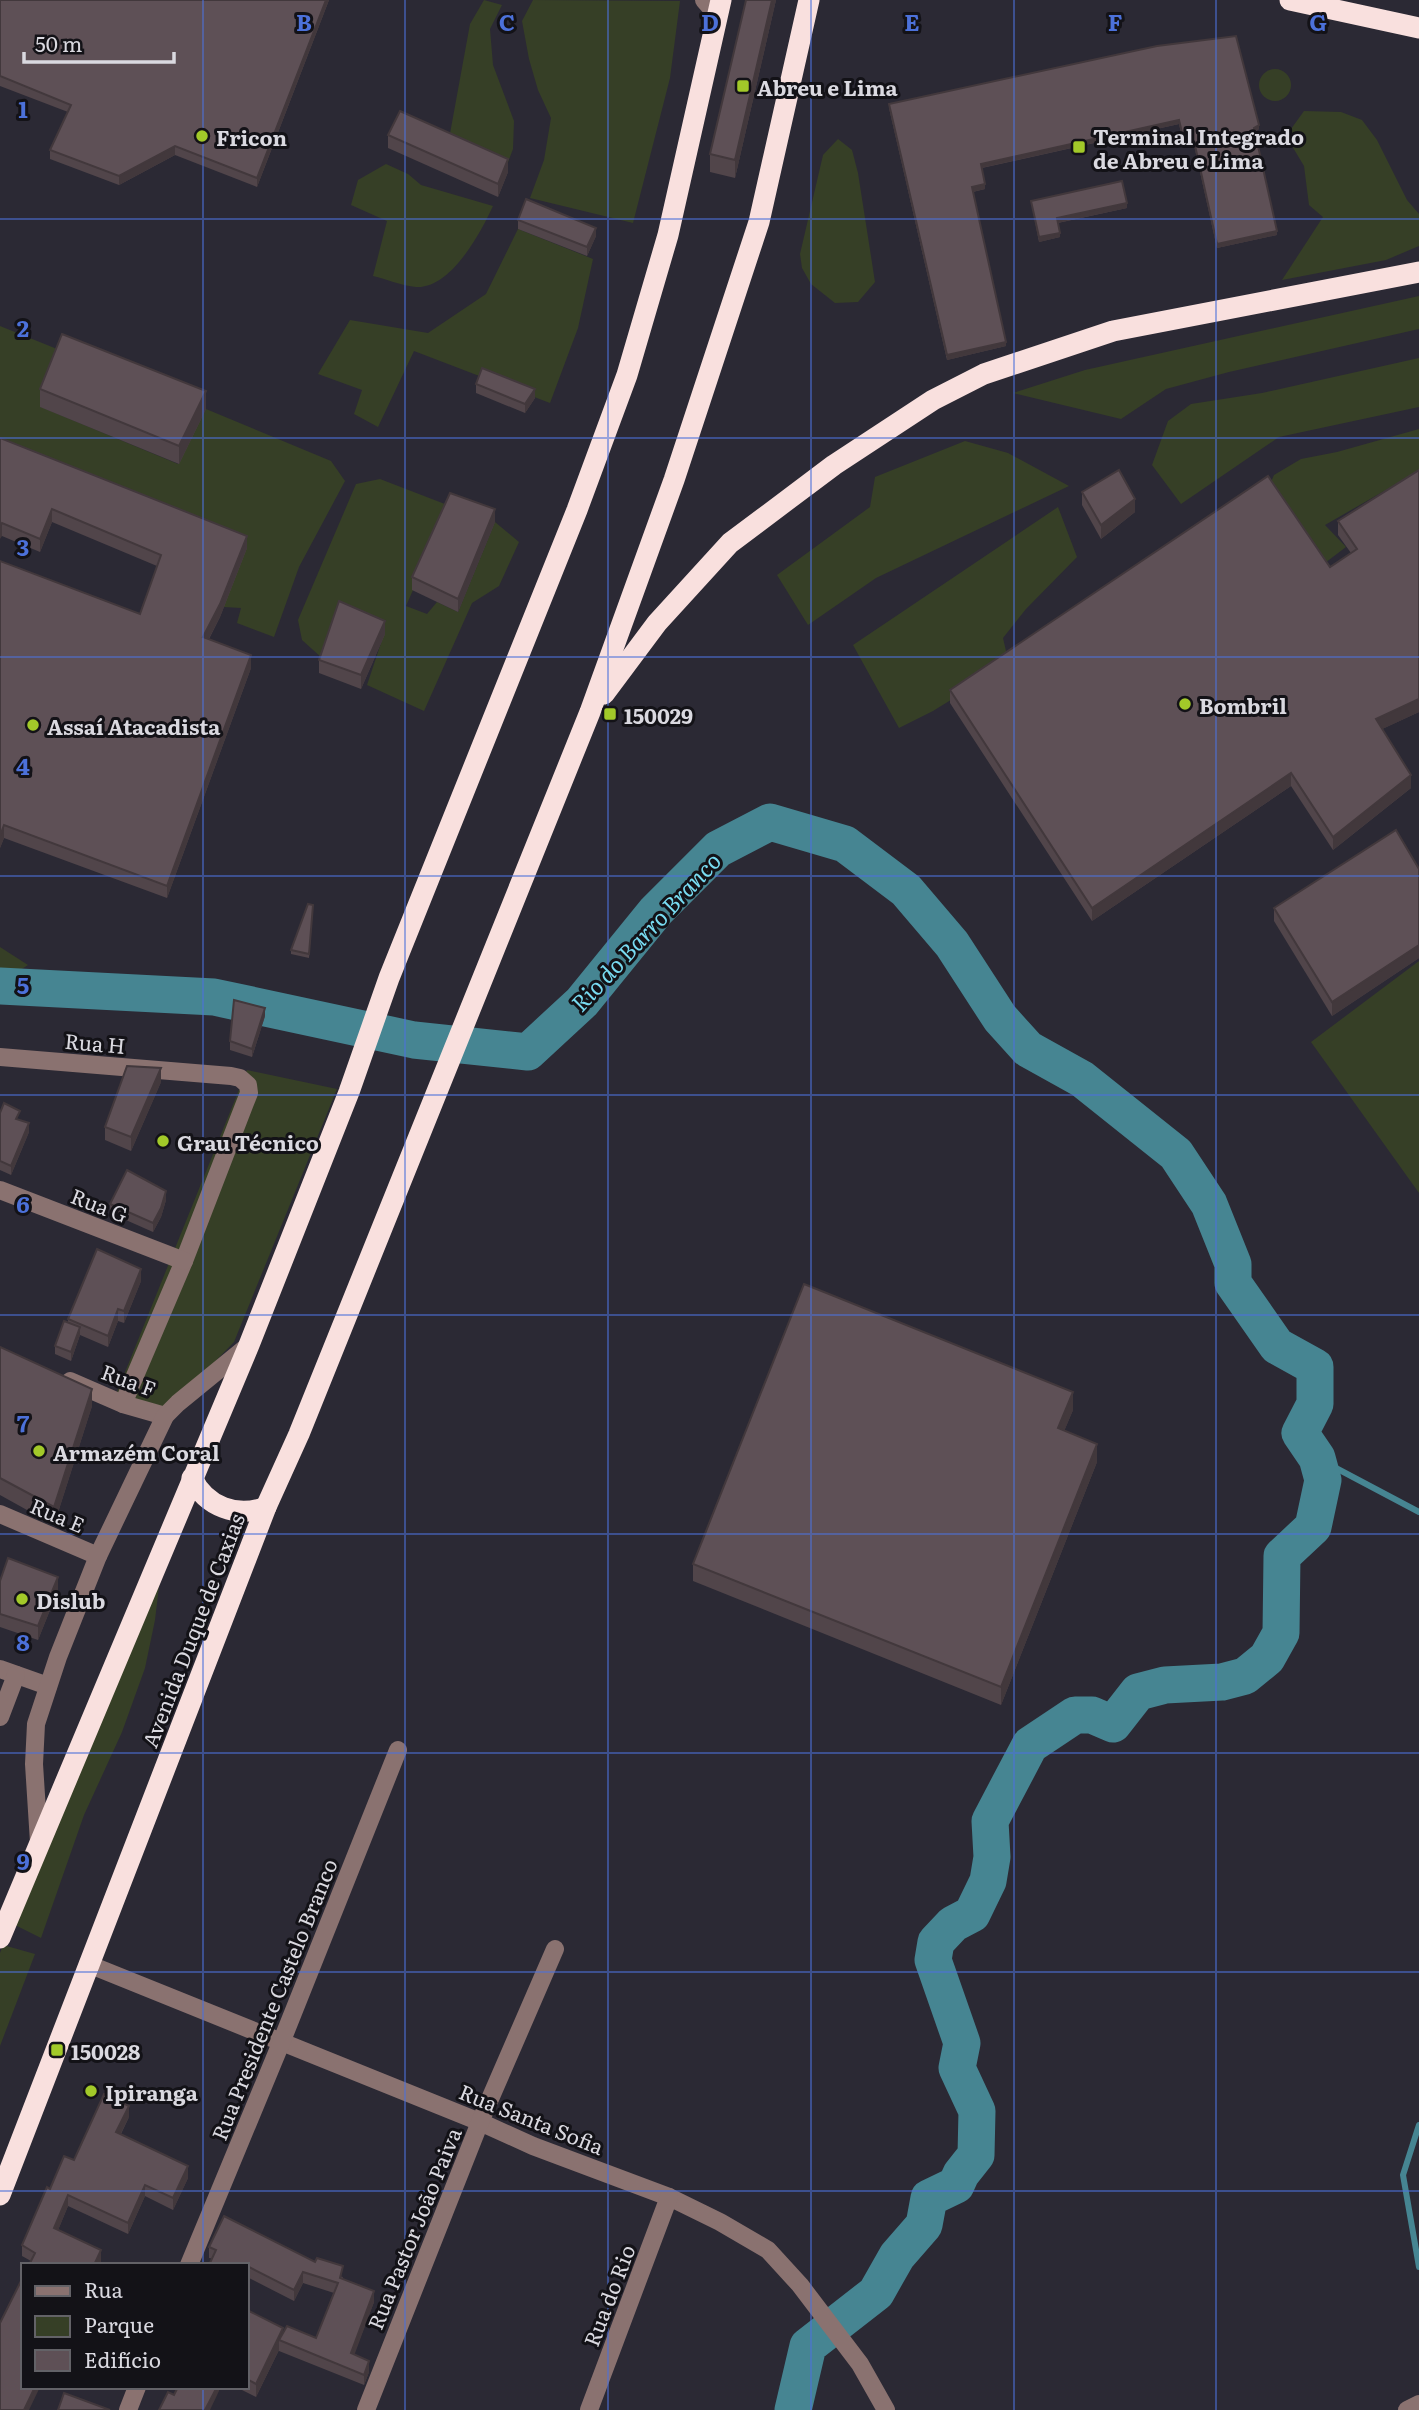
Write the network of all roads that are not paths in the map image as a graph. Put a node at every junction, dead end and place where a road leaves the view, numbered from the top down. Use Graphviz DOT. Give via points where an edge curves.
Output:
graph roads {
  1 [pos="810,0"];
  2 [pos="1290,0"];
  3 [pos="714,5"];
  4 [pos="1419,28"];
  5 [pos="1419,272"];
  6 [pos="590,712"];
  7 [pos="0,1057"];
  8 [pos="0,1190"];
  9 [pos="184,1261"];
  10 [pos="249,1345"];
  11 [pos="49,1373"];
  12 [pos="123,1404"];
  13 [pos="165,1416"];
  14 [pos="192,1478"];
  15 [pos="266,1507"];
  16 [pos="0,1514"];
  17 [pos="98,1556"];
  18 [pos="8,1672"];
  19 [pos="48,1686"];
  20 [pos="0,1717"];
  21 [pos="398,1750"];
  22 [pos="39,1842"];
  23 [pos="0,1938"];
  24 [pos="555,1949"];
  25 [pos="88,1964"];
  26 [pos="281,2043"];
  27 [pos="480,2122"];
  28 [pos="0,2195"];
  29 [pos="670,2197"];
  30 [pos="189,2263"];
  31 [pos="136,2389"];
  32 [pos="1419,2404"];
  33 [pos="128,2410"];
  34 [pos="366,2410"];
  35 [pos="589,2410"];
  36 [pos="886,2410"];
  37 [pos="1408,2410"];
  1 -- 6 [label="highway" via="759,222 674,480"];
  2 -- 4 [label="highway"];
  3 -- 10 [label="highway" via="668,235 627,375 552,579 389,978"];
  5 -- 6 [label="highway" via="1113,331 984,374 933,400 834,465 730,543 657,623"];
  6 -- 15 [label="highway, Avenida Duque de Caxias"];
  7 -- 9 [label="street, Rua H" via="231,1076 248,1085"];
  8 -- 9 [label="street, Rua G"];
  9 -- 12 [label="street"];
  10 -- 13 [label="street"];
  10 -- 14 [label="highway"];
  11 -- 12 [label="street, Rua F"];
  12 -- 13 [label="street, Rua F"];
  13 -- 17 [label="street"];
  14 -- 15 [label="highway" via="204,1496 225,1508 242,1513"];
  14 -- 22 [label="highway"];
  15 -- 25 [label="highway, Avenida Duque de Caxias"];
  16 -- 17 [label="street, Rua E"];
  17 -- 19 [label="street"];
  18 -- 19 [label="street"];
  18 -- 20 [label="street"];
  19 -- 22 [label="street" via="36,1724"];
  21 -- 26 [label="street, Rua Presidente Castelo Branco"];
  22 -- 23 [label="highway"];
  24 -- 27 [label="street, Rua Pastor João Paiva"];
  25 -- 26 [label="street, Rua Santa Sofia"];
  25 -- 28 [label="highway, Avenida Duque de Caxias"];
  26 -- 27 [label="street, Rua Santa Sofia"];
  26 -- 30 [label="street, Rua Presidente Castelo Branco"];
  27 -- 29 [label="street, Rua Santa Sofia"];
  27 -- 34 [label="street, Rua Pastor João Paiva"];
  29 -- 35 [label="street, Rua do Rio"];
  29 -- 36 [label="street, Rua Santa Sofia" via="768,2250 860,2364"];
  31 -- 33 [label="street"];
  32 -- 37 [label="street"];
}
